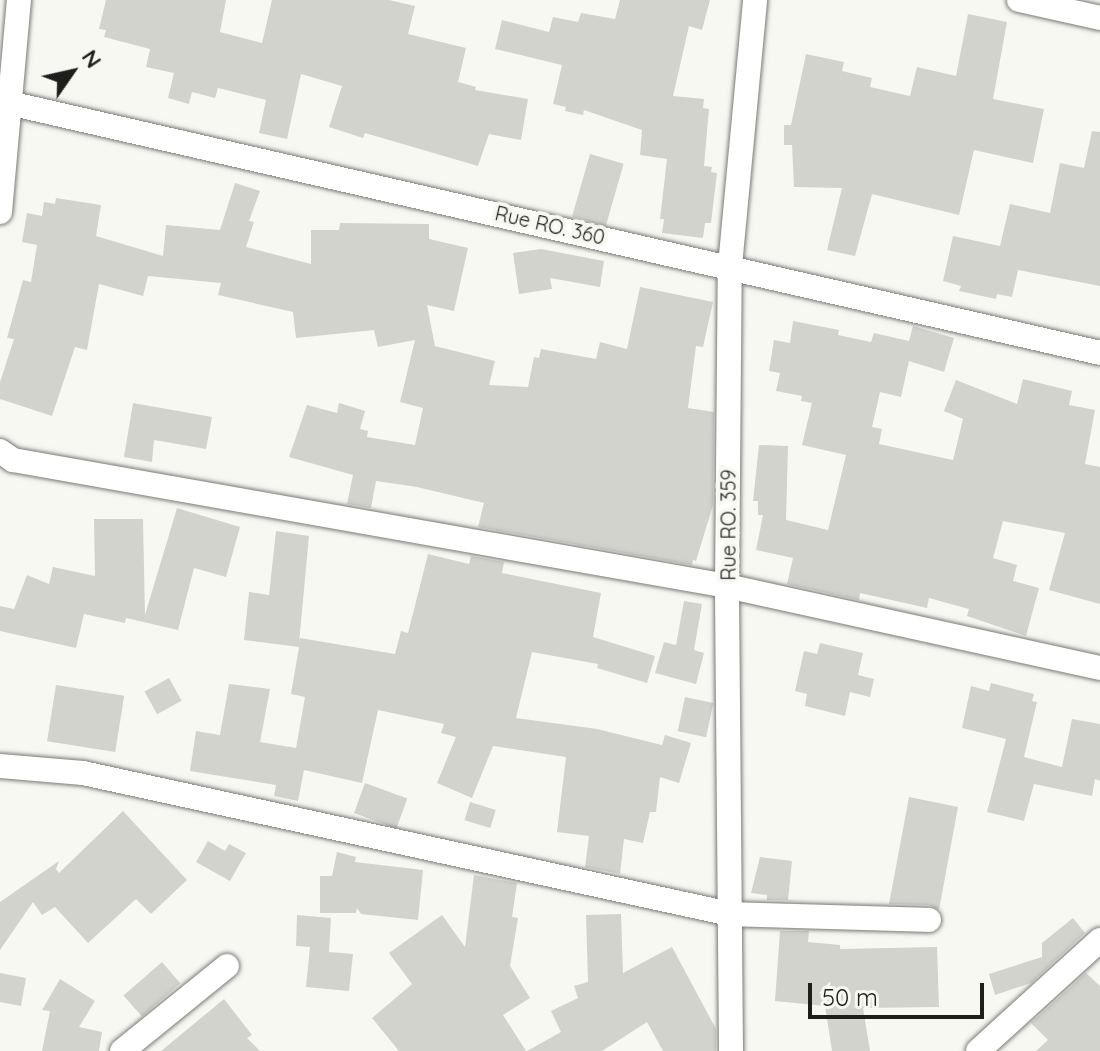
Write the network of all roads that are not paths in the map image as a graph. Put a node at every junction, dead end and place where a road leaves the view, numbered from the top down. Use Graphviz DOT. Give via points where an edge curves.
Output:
graph roads {
  1 [pos="19,0"];
  2 [pos="755,0"];
  3 [pos="1019,0"];
  4 [pos="1100,18"];
  5 [pos="5,103"];
  6 [pos="0,212"];
  7 [pos="730,266"];
  8 [pos="1100,353"];
  9 [pos="0,451"];
  10 [pos="727,586"];
  11 [pos="1100,668"];
  12 [pos="0,766"];
  13 [pos="730,914"];
  14 [pos="929,920"];
  15 [pos="1100,940"];
  16 [pos="227,966"];
  17 [pos="984,1049"];
  18 [pos="122,1051"];
  19 [pos="731,1051"];
  1 -- 5 [label="street"];
  2 -- 7 [label="street, Rue RO. 359"];
  3 -- 4 [label="street"];
  5 -- 6 [label="street"];
  5 -- 7 [label="street, Rue RO. 360"];
  7 -- 8 [label="street, Rue RO. 360"];
  7 -- 10 [label="street, Rue RO. 359"];
  9 -- 10 [label="street" via="13,460"];
  10 -- 11 [label="street"];
  10 -- 13 [label="street, Rue RO. 359"];
  12 -- 13 [label="street" via="83,773"];
  13 -- 14 [label="street"];
  13 -- 19 [label="street, Rue RO. 359"];
  15 -- 17 [label="street"];
  16 -- 18 [label="street"];
}
